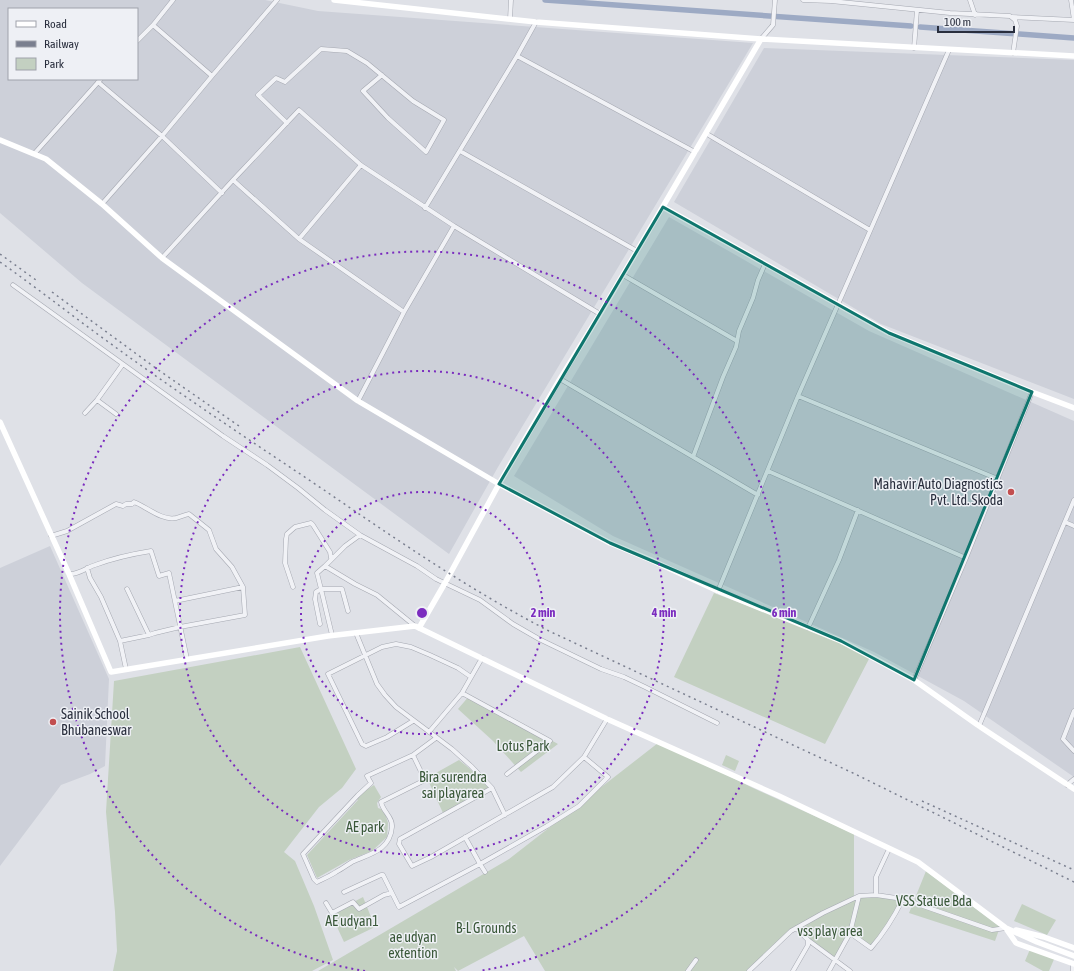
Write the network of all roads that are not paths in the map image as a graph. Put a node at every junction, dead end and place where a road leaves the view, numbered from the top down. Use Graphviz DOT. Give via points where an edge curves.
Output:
graph roads {
  1 [pos="173,0"];
  2 [pos="277,0"];
  3 [pos="334,0"];
  4 [pos="511,0"];
  5 [pos="775,0"];
  6 [pos="803,0"];
  7 [pos="970,0"];
  8 [pos="1071,0"];
  9 [pos="853,2"];
  10 [pos="917,10"];
  11 [pos="975,15"];
  12 [pos="1012,17"];
  13 [pos="510,19"];
  14 [pos="1074,20"];
  15 [pos="536,22"];
  16 [pos="153,25"];
  17 [pos="761,39"];
  18 [pos="138,40"];
  19 [pos="914,48"];
  20 [pos="950,50"];
  21 [pos="1014,53"];
  22 [pos="516,56"];
  23 [pos="1074,56"];
  24 [pos="382,75"];
  25 [pos="212,76"];
  26 [pos="100,81"];
  27 [pos="287,123"];
  28 [pos="707,134"];
  29 [pos="162,136"];
  30 [pos="0,140"];
  31 [pos="460,151"];
  32 [pos="694,152"];
  33 [pos="34,154"];
  34 [pos="361,165"];
  35 [pos="233,180"];
  36 [pos="222,193"];
  37 [pos="102,204"];
  38 [pos="663,207"];
  39 [pos="425,208"];
  40 [pos="454,226"];
  41 [pos="870,230"];
  42 [pos="299,239"];
  43 [pos="637,251"];
  44 [pos="162,258"];
  45 [pos="765,264"];
  46 [pos="623,275"];
  47 [pos="13,285"];
  48 [pos="838,305"];
  49 [pos="404,312"];
  50 [pos="600,314"];
  51 [pos="737,341"];
  52 [pos="123,364"];
  53 [pos="560,379"];
  54 [pos="1032,392"];
  55 [pos="798,396"];
  56 [pos="97,400"];
  57 [pos="358,401"];
  58 [pos="1074,408"];
  59 [pos="85,413"];
  60 [pos="116,414"];
  61 [pos="0,422"];
  62 [pos="693,457"];
  63 [pos="768,471"];
  64 [pos="998,479"];
  65 [pos="498,484"];
  66 [pos="758,495"];
  67 [pos="1074,501"];
  68 [pos="858,510"];
  69 [pos="1065,522"];
  70 [pos="1074,526"];
  71 [pos="360,535"];
  72 [pos="51,536"];
  73 [pos="331,558"];
  74 [pos="966,558"];
  75 [pos="325,566"];
  76 [pos="87,568"];
  77 [pos="69,574"];
  78 [pos="346,579"];
  79 [pos="445,583"];
  80 [pos="243,587"];
  81 [pos="293,587"];
  82 [pos="127,589"];
  83 [pos="342,589"];
  84 [pos="321,590"];
  85 [pos="718,591"];
  86 [pos="176,600"];
  87 [pos="348,610"];
  88 [pos="320,624"];
  89 [pos="180,627"];
  90 [pos="417,627"];
  91 [pos="808,628"];
  92 [pos="356,633"];
  93 [pos="149,635"];
  94 [pos="332,635"];
  95 [pos="120,641"];
  96 [pos="365,656"];
  97 [pos="482,658"];
  98 [pos="187,659"];
  99 [pos="126,669"];
  100 [pos="471,677"];
  101 [pos="914,680"];
  102 [pos="462,693"];
  103 [pos="1074,711"];
  104 [pos="607,719"];
  105 [pos="413,721"];
  106 [pos="717,722"];
  107 [pos="979,726"];
  108 [pos="429,732"];
  109 [pos="436,738"];
  110 [pos="1074,751"];
  111 [pos="413,755"];
  112 [pos="584,757"];
  113 [pos="507,774"];
  114 [pos="1074,779"];
  115 [pos="1067,785"];
  116 [pos="492,788"];
  117 [pos="1074,789"];
  118 [pos="505,815"];
  119 [pos="465,837"];
  120 [pos="889,849"];
  121 [pos="480,864"];
  122 [pos="485,872"];
  123 [pos="344,892"];
  124 [pos="392,894"];
  125 [pos="876,895"];
  126 [pos="859,896"];
  127 [pos="903,899"];
  128 [pos="326,903"];
  129 [pos="796,928"];
  130 [pos="1006,928"];
  131 [pos="850,933"];
  132 [pos="808,940"];
  133 [pos="1074,948"];
  134 [pos="1074,956"];
  135 [pos="696,960"];
  136 [pos="836,960"];
  137 [pos="1074,964"];
  138 [pos="688,971"];
  139 [pos="749,971"];
  140 [pos="793,971"];
  141 [pos="829,971"];
  142 [pos="850,971"];
  143 [pos="1073,971"];
  1 -- 16 [label="street"];
  2 -- 25 [label="street"];
  3 -- 13 [label="street"];
  4 -- 13 [label="street"];
  5 -- 17 [label="street" via="773,25"];
  6 -- 9 [label="street"];
  7 -- 11 [label="street"];
  8 -- 14 [label="street"];
  9 -- 10 [label="street"];
  10 -- 11 [label="street"];
  10 -- 19 [label="street"];
  11 -- 12 [label="street"];
  12 -- 14 [label="street"];
  12 -- 21 [label="street" via="1016,26"];
  13 -- 15 [label="street"];
  15 -- 17 [label="street"];
  15 -- 22 [label="street"];
  16 -- 18 [label="street"];
  16 -- 25 [label="street"];
  17 -- 19 [label="street"];
  17 -- 28 [label="street"];
  19 -- 20 [label="street"];
  20 -- 21 [label="street"];
  20 -- 41 [label="street"];
  21 -- 23 [label="street"];
  22 -- 31 [label="street"];
  22 -- 32 [label="street"];
  24 -- 24 [label="street" via="413,101 444,120 426,152 388,118 363,91"];
  24 -- 27 [label="street" via="347,51 321,49 285,82 276,78 258,95"];
  25 -- 29 [label="street"];
  26 -- 29 [label="street"];
  26 -- 33 [label="street"];
  27 -- 34 [label="street" via="299,110"];
  27 -- 35 [label="street"];
  28 -- 32 [label="street"];
  28 -- 41 [label="street"];
  29 -- 36 [label="street"];
  29 -- 37 [label="street"];
  30 -- 33 [label="street"];
  31 -- 39 [label="street"];
  31 -- 43 [label="street"];
  32 -- 38 [label="street"];
  33 -- 37 [label="street" via="46,159"];
  34 -- 39 [label="street"];
  34 -- 42 [label="street"];
  35 -- 36 [label="street"];
  35 -- 42 [label="street"];
  36 -- 44 [label="street"];
  37 -- 44 [label="street"];
  38 -- 43 [label="street"];
  38 -- 45 [label="street"];
  39 -- 40 [label="street"];
  40 -- 49 [label="street"];
  40 -- 50 [label="street"];
  41 -- 48 [label="street"];
  42 -- 49 [label="street"];
  43 -- 46 [label="street"];
  44 -- 57 [label="street"];
  45 -- 48 [label="street"];
  45 -- 51 [label="street"];
  46 -- 50 [label="street"];
  46 -- 51 [label="street"];
  47 -- 52 [label="street"];
  48 -- 54 [label="street" via="889,333"];
  48 -- 55 [label="street"];
  49 -- 57 [label="street"];
  50 -- 53 [label="street"];
  51 -- 62 [label="street"];
  52 -- 56 [label="street"];
  52 -- 71 [label="street" via="268,465"];
  53 -- 62 [label="street"];
  53 -- 65 [label="street"];
  54 -- 58 [label="street"];
  54 -- 64 [label="street"];
  55 -- 63 [label="street"];
  55 -- 64 [label="street"];
  56 -- 59 [label="street"];
  56 -- 60 [label="street"];
  57 -- 65 [label="street"];
  61 -- 72 [label="street"];
  62 -- 66 [label="street"];
  63 -- 66 [label="street"];
  63 -- 68 [label="street"];
  64 -- 74 [label="street"];
  65 -- 79 [label="street"];
  65 -- 85 [label="street" via="610,543"];
  66 -- 85 [label="street"];
  67 -- 69 [label="street"];
  68 -- 74 [label="street"];
  68 -- 91 [label="street" via="840,560"];
  69 -- 70 [label="street"];
  69 -- 107 [label="street"];
  71 -- 73 [label="street"];
  71 -- 79 [label="street"];
  72 -- 77 [label="street"];
  72 -- 80 [label="street" via="67,531 116,504 123,506 134,502 169,518 189,514 209,530 216,548"];
  73 -- 75 [label="street"];
  73 -- 81 [label="street" via="330,552 311,523 295,527 287,534 284,556"];
  74 -- 101 [label="street"];
  75 -- 78 [label="street"];
  75 -- 84 [label="street" via="318,573"];
  76 -- 77 [label="street"];
  76 -- 86 [label="street" via="151,551 159,576 169,573"];
  76 -- 95 [label="street"];
  77 -- 99 [label="street" via="111,672"];
  78 -- 83 [label="street"];
  78 -- 90 [label="street" via="377,595"];
  79 -- 90 [label="street"];
  79 -- 106 [label="street" via="480,600 539,639"];
  80 -- 86 [label="street"];
  80 -- 89 [label="street" via="245,615"];
  82 -- 93 [label="street"];
  83 -- 84 [label="street"];
  83 -- 87 [label="street"];
  84 -- 88 [label="street" via="316,592 315,599"];
  84 -- 94 [label="street"];
  85 -- 91 [label="street"];
  86 -- 89 [label="street"];
  89 -- 93 [label="street"];
  89 -- 98 [label="street"];
  90 -- 92 [label="street"];
  90 -- 97 [label="street"];
  91 -- 101 [label="street" via="841,641"];
  92 -- 94 [label="street"];
  92 -- 96 [label="street"];
  93 -- 95 [label="street"];
  94 -- 98 [label="street"];
  95 -- 99 [label="street"];
  96 -- 100 [label="street" via="382,647 396,644 411,647 458,668"];
  96 -- 105 [label="street" via="385,696"];
  96 -- 105 [label="street" via="328,674 362,744 366,746 387,737"];
  97 -- 100 [label="street"];
  97 -- 104 [label="street"];
  98 -- 99 [label="street"];
  100 -- 102 [label="street"];
  101 -- 107 [label="street"];
  102 -- 108 [label="street"];
  102 -- 113 [label="street" via="550,741"];
  103 -- 110 [label="street" via="1063,739"];
  104 -- 112 [label="street"];
  104 -- 120 [label="street" via="779,796"];
  105 -- 108 [label="street"];
  107 -- 115 [label="street"];
  108 -- 109 [label="street"];
  109 -- 111 [label="street"];
  109 -- 116 [label="street" via="471,766"];
  111 -- 111 [label="street" via="367,776 371,783 303,854 314,880 317,882 352,862 374,854 389,839 391,820 382,808 381,802 425,780"];
  112 -- 118 [label="street" via="553,786"];
  112 -- 121 [label="street" via="608,777 595,792 579,806"];
  114 -- 115 [label="street"];
  115 -- 117 [label="street"];
  116 -- 118 [label="street"];
  116 -- 119 [label="street" via="400,839 399,844 412,866"];
  118 -- 119 [label="street"];
  119 -- 121 [label="street"];
  120 -- 125 [label="street" via="876,877"];
  120 -- 130 [label="street" via="918,862"];
  121 -- 122 [label="street"];
  121 -- 124 [label="street" via="399,907"];
  123 -- 124 [label="street" via="383,875"];
  124 -- 128 [label="street" via="384,895 359,909 353,902 332,913"];
  125 -- 126 [label="street"];
  125 -- 127 [label="street"];
  126 -- 129 [label="street"];
  126 -- 131 [label="street"];
  127 -- 130 [label="street" via="992,930"];
  127 -- 131 [label="street" via="871,948"];
  129 -- 132 [label="street"];
  129 -- 139 [label="street"];
  130 -- 133 [label="street" via="1044,937"];
  130 -- 134 [label="street"];
  130 -- 137 [label="street" via="1016,943"];
  131 -- 136 [label="street"];
  132 -- 136 [label="street"];
  132 -- 140 [label="street" via="808,945"];
  135 -- 138 [label="street"];
  136 -- 141 [label="street"];
  136 -- 142 [label="street"];
  137 -- 143 [label="street"];
}
